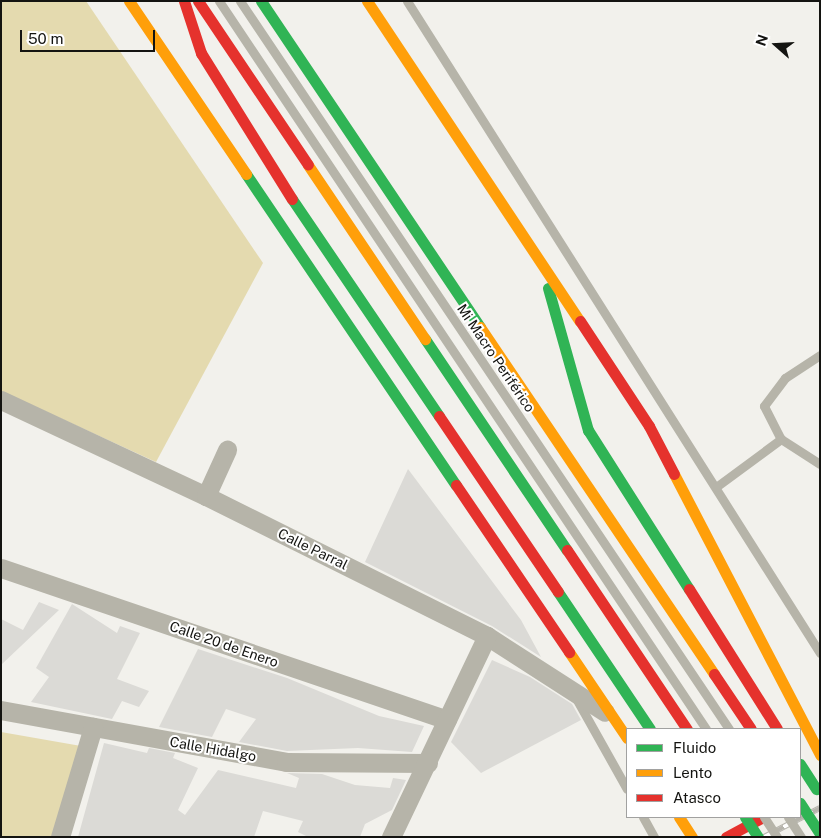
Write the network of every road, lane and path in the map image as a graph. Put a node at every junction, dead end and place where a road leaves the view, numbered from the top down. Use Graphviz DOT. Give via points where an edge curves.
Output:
graph roads {
  1 [pos="129,1"];
  2 [pos="184,1"];
  3 [pos="198,1"];
  4 [pos="219,1"];
  5 [pos="240,1"];
  6 [pos="261,1"];
  7 [pos="367,1"];
  8 [pos="407,1"];
  9 [pos="333,258"];
  10 [pos="541,266"];
  11 [pos="820,355"];
  12 [pos="369,357"];
  13 [pos="1,400"];
  14 [pos="781,439"];
  15 [pos="227,450"];
  16 [pos="820,464"];
  17 [pos="716,487"];
  18 [pos="206,496"];
  19 [pos="1,568"];
  20 [pos="487,636"];
  21 [pos="820,653"];
  22 [pos="571,688"];
  23 [pos="1,710"];
  24 [pos="614,718"];
  25 [pos="447,720"];
  26 [pos="93,727"];
  27 [pos="649,728"];
  28 [pos="686,728"];
  29 [pos="705,728"];
  30 [pos="728,728"];
  31 [pos="750,728"];
  32 [pos="776,728"];
  33 [pos="626,736"];
  34 [pos="820,755"];
  35 [pos="428,763"];
  36 [pos="801,765"];
  37 [pos="626,787"];
  38 [pos="818,788"];
  39 [pos="801,796"];
  40 [pos="801,805"];
  41 [pos="644,818"];
  42 [pos="680,818"];
  43 [pos="746,818"];
  44 [pos="762,818"];
  45 [pos="765,818"];
  46 [pos="789,818"];
  47 [pos="720,823"];
  48 [pos="820,834"];
  49 [pos="728,836"];
  50 [pos="60,837"];
  51 [pos="391,837"];
  52 [pos="654,837"];
  53 [pos="692,837"];
  54 [pos="758,837"];
  55 [pos="778,837"];
  56 [pos="801,837"];
  1 -- 12 [label="main road"];
  2 -- 9 [label="main road" via="201,54 249,134"];
  3 -- 28 [label="main road"];
  4 -- 29 [label="lane"];
  5 -- 30 [label="lane, Mi Macro Periférico"];
  6 -- 31 [label="main road"];
  7 -- 10 [label="main road"];
  8 -- 17 [label="lane"];
  9 -- 12 [label="main road"];
  9 -- 27 [label="main road"];
  10 -- 32 [label="main road" via="588,430"];
  10 -- 34 [label="main road" via="649,426 680,479"];
  11 -- 14 [label="lane" via="785,378 769,395 765,414"];
  12 -- 24 [label="main road"];
  13 -- 18 [label="street, Calle Parral"];
  14 -- 16 [label="lane"];
  14 -- 17 [label="lane"];
  15 -- 18 [label="street"];
  17 -- 21 [label="lane"];
  18 -- 20 [label="street, Calle Parral"];
  19 -- 25 [label="street, Calle 20 de Enero"];
  20 -- 22 [label="street, Calle Parral"];
  20 -- 25 [label="street"];
  22 -- 24 [label="street, Calle Parral"];
  22 -- 37 [label="lane"];
  23 -- 26 [label="street, Calle Hidalgo"];
  24 -- 33 [label="main road"];
  25 -- 35 [label="street"];
  26 -- 35 [label="street, Calle Hidalgo" via="286,762"];
  26 -- 50 [label="street"];
  35 -- 51 [label="street"];
  36 -- 38 [label="main road"];
  38 -- 39 [label="main road"];
  40 -- 48 [label="main road, bridge"];
  41 -- 52 [label="lane"];
  42 -- 53 [label="main road"];
  43 -- 54 [label="main road, bridge"];
  44 -- 49 [label="main road"];
  45 -- 55 [label="lane, bridge"];
  46 -- 56 [label="lane, bridge"];
  47 -- 49 [label="main road"];
}
